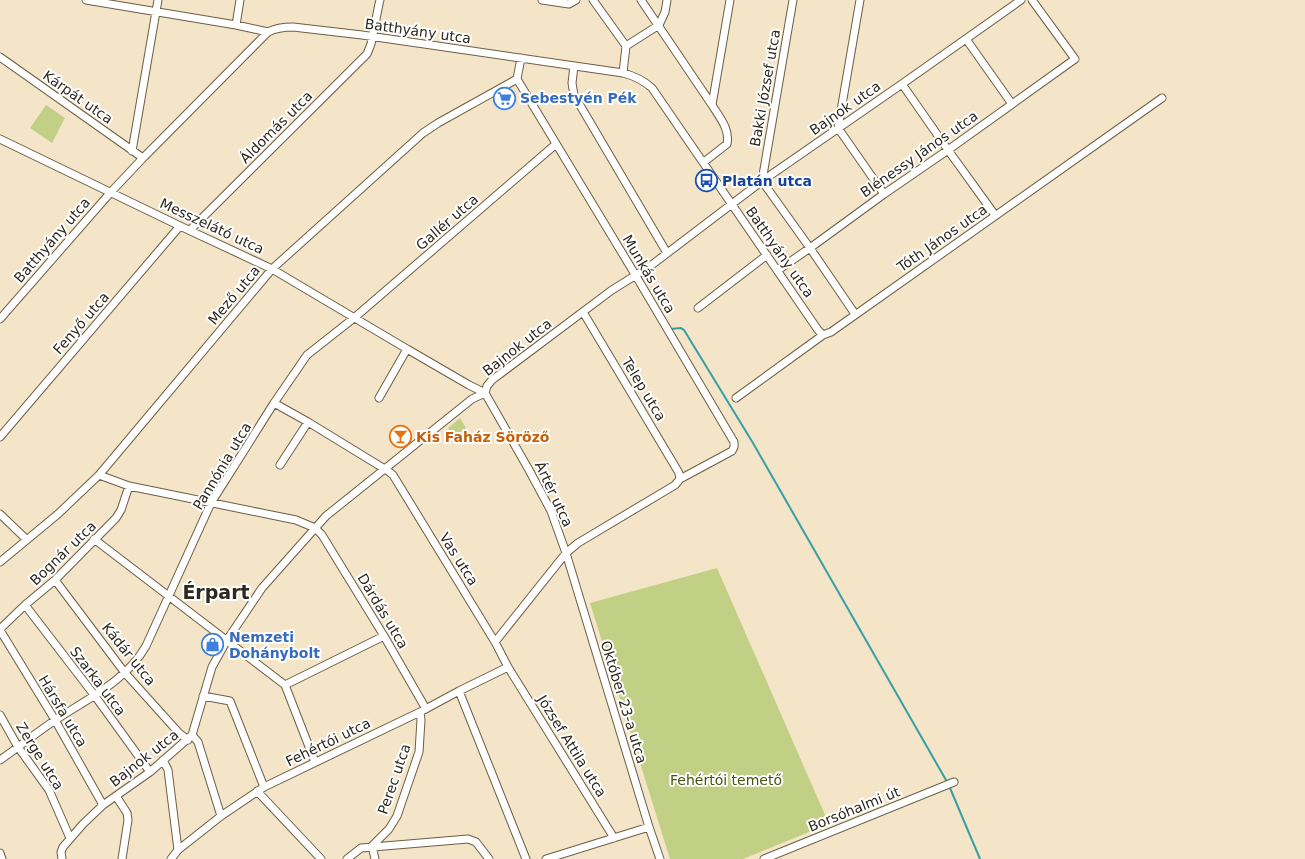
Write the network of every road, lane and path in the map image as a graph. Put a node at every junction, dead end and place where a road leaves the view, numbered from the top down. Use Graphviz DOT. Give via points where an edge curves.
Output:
graph roads {
  1 [pos="86,0"];
  2 [pos="158,0"];
  3 [pos="240,0"];
  4 [pos="380,0"];
  5 [pos="542,0"];
  6 [pos="576,0"];
  7 [pos="593,0"];
  8 [pos="640,0"];
  9 [pos="667,0"];
  10 [pos="730,0"];
  11 [pos="793,0"];
  12 [pos="860,0"];
  13 [pos="1021,0"];
  14 [pos="1032,0"];
  15 [pos="156,12"];
  16 [pos="236,25"];
  17 [pos="658,25"];
  18 [pos="268,32"];
  19 [pos="372,37"];
  20 [pos="966,39"];
  21 [pos="626,46"];
  22 [pos="0,57"];
  23 [pos="521,58"];
  24 [pos="574,66"];
  25 [pos="623,73"];
  26 [pos="517,79"];
  27 [pos="902,84"];
  28 [pos="1162,98"];
  29 [pos="1012,104"];
  30 [pos="712,105"];
  31 [pos="838,128"];
  32 [pos="0,139"];
  33 [pos="556,144"];
  34 [pos="132,150"];
  35 [pos="948,150"];
  36 [pos="143,158"];
  37 [pos="704,162"];
  38 [pos="762,181"];
  39 [pos="111,192"];
  40 [pos="884,194"];
  41 [pos="732,205"];
  42 [pos="995,215"];
  43 [pos="180,226"];
  44 [pos="190,230"];
  45 [pos="810,248"];
  46 [pos="667,253"];
  47 [pos="767,255"];
  48 [pos="272,269"];
  49 [pos="778,270"];
  50 [pos="636,276"];
  51 [pos="698,308"];
  52 [pos="583,312"];
  53 [pos="855,314"];
  54 [pos="354,318"];
  55 [pos="0,319"];
  56 [pos="823,335"];
  57 [pos="407,349"];
  58 [pos="485,393"];
  59 [pos="379,398"];
  60 [pos="736,398"];
  61 [pos="274,404"];
  62 [pos="308,422"];
  63 [pos="0,437"];
  64 [pos="280,465"];
  65 [pos="384,468"];
  66 [pos="99,474"];
  67 [pos="680,480"];
  68 [pos="130,486"];
  69 [pos="212,503"];
  70 [pos="2,518"];
  71 [pos="315,528"];
  72 [pos="94,539"];
  73 [pos="26,540"];
  74 [pos="566,553"];
  75 [pos="0,562"];
  76 [pos="55,580"];
  77 [pos="169,596"];
  78 [pos="25,605"];
  79 [pos="0,630"];
  80 [pos="384,636"];
  81 [pos="226,640"];
  82 [pos="495,642"];
  83 [pos="508,667"];
  84 [pos="125,673"];
  85 [pos="285,686"];
  86 [pos="459,691"];
  87 [pos="95,696"];
  88 [pos="203,696"];
  89 [pos="423,711"];
  90 [pos="0,715"];
  91 [pos="55,720"];
  92 [pos="190,737"];
  93 [pos="18,748"];
  94 [pos="0,760"];
  95 [pos="163,760"];
  96 [pos="315,762"];
  97 [pos="150,772"];
  98 [pos="954,782"];
  99 [pos="264,787"];
  100 [pos="257,791"];
  101 [pos="116,796"];
  102 [pos="103,805"];
  103 [pos="221,816"];
  104 [pos="649,827"];
  105 [pos="70,838"];
  106 [pos="614,838"];
  107 [pos="372,846"];
  108 [pos="178,850"];
  109 [pos="0,853"];
  110 [pos="2,859"];
  111 [pos="62,859"];
  112 [pos="122,859"];
  113 [pos="171,859"];
  114 [pos="321,859"];
  115 [pos="347,859"];
  116 [pos="375,859"];
  117 [pos="489,859"];
  118 [pos="526,859"];
  119 [pos="546,859"];
  120 [pos="660,859"];
  121 [pos="764,859"];
  1 -- 15 [label="street"];
  2 -- 15 [label="street"];
  3 -- 16 [label="street"];
  4 -- 19 [label="street, Áldomás utca"];
  5 -- 6 [label="street" via="570,4"];
  7 -- 21 [label="street"];
  8 -- 17 [label="street"];
  9 -- 17 [label="street"];
  10 -- 30 [label="street"];
  11 -- 38 [label="street, Bakki József utca"];
  12 -- 31 [label="street"];
  13 -- 20 [label="street, Bajnok utca"];
  14 -- 29 [label="street, Blénessy János utca" via="1074,59"];
  15 -- 16 [label="street"];
  15 -- 34 [label="street"];
  16 -- 18 [label="street"];
  17 -- 21 [label="street"];
  17 -- 30 [label="street"];
  18 -- 19 [label="street, Batthyány utca" via="293,27"];
  18 -- 36 [label="street, Batthyány utca"];
  19 -- 23 [label="street, Batthyány utca"];
  19 -- 44 [label="street, Áldomás utca" via="367,54"];
  20 -- 27 [label="street, Bajnok utca"];
  20 -- 29 [label="street"];
  21 -- 25 [label="street"];
  22 -- 34 [label="street, Kárpát utca"];
  23 -- 24 [label="street, Batthyány utca"];
  23 -- 26 [label="street"];
  24 -- 25 [label="street, Batthyány utca"];
  24 -- 46 [label="street" via="574,95"];
  25 -- 37 [label="street, Batthyány utca" via="643,80 652,88"];
  26 -- 33 [label="street, Munkás utca"];
  26 -- 48 [label="street, Mező utca" via="423,133"];
  27 -- 31 [label="street, Bajnok utca"];
  27 -- 35 [label="street"];
  28 -- 42 [label="street, Tóth János utca"];
  29 -- 35 [label="street, Blénessy János utca"];
  30 -- 37 [label="street" via="729,137 727,144"];
  31 -- 38 [label="street, Bajnok utca"];
  31 -- 40 [label="street"];
  32 -- 39 [label="street, Messzelátó utca"];
  33 -- 50 [label="street, Munkás utca"];
  33 -- 54 [label="street, Gallér utca"];
  34 -- 36 [label="street, Kárpát utca"];
  35 -- 40 [label="street, Blénessy János utca"];
  35 -- 42 [label="street"];
  36 -- 39 [label="street, Batthyány utca"];
  37 -- 41 [label="street, Batthyány utca"];
  38 -- 41 [label="street, Bajnok utca"];
  38 -- 45 [label="street"];
  39 -- 43 [label="street, Messzelátó utca"];
  39 -- 55 [label="street, Batthyány utca"];
  40 -- 45 [label="street, Blénessy János utca"];
  41 -- 46 [label="street, Bajnok utca"];
  41 -- 47 [label="street, Batthyány utca"];
  42 -- 53 [label="street, Tóth János utca"];
  43 -- 44 [label="street, Messzelátó utca"];
  43 -- 63 [label="street, Fenyő utca"];
  44 -- 48 [label="street, Messzelátó utca"];
  45 -- 49 [label="street, Blénessy János utca"];
  45 -- 53 [label="street"];
  46 -- 50 [label="street, Bajnok utca"];
  47 -- 49 [label="street, Batthyány utca"];
  47 -- 51 [label="street"];
  48 -- 54 [label="street, Messzelátó utca"];
  48 -- 66 [label="street, Mező utca"];
  49 -- 56 [label="street, Batthyány utca"];
  50 -- 52 [label="street, Bajnok utca"];
  50 -- 67 [label="street, Munkás utca" via="734,442 732,451"];
  52 -- 58 [label="street, Bajnok utca" via="492,380"];
  52 -- 67 [label="street, Telep utca" via="679,472"];
  53 -- 56 [label="street, Tóth János utca"];
  54 -- 57 [label="street, Messzelátó utca"];
  54 -- 61 [label="street, Pannónia utca" via="307,355"];
  56 -- 60 [label="street, Tóth János utca"];
  57 -- 58 [label="street"];
  57 -- 59 [label="street"];
  58 -- 65 [label="street, Bajnok utca" via="472,399"];
  58 -- 74 [label="street, Ártér utca" via="551,512"];
  61 -- 62 [label="street, Vas utca"];
  61 -- 69 [label="street, Pannónia utca"];
  62 -- 64 [label="street"];
  62 -- 65 [label="street, Vas utca"];
  65 -- 71 [label="street, Bajnok utca"];
  65 -- 82 [label="street, Vas utca" via="393,475"];
  66 -- 68 [label="street"];
  66 -- 73 [label="street, Mező utca"];
  67 -- 74 [label="street"];
  68 -- 69 [label="street"];
  68 -- 72 [label="street, Bognár utca" via="116,518"];
  69 -- 71 [label="street" via="296,520"];
  69 -- 77 [label="street, Pannónia utca"];
  70 -- 73 [label="street"];
  71 -- 80 [label="street, Dárdás utca"];
  71 -- 81 [label="street, Bajnok utca" via="262,588"];
  72 -- 76 [label="street, Bognár utca"];
  72 -- 77 [label="street"];
  73 -- 75 [label="street, Mező utca"];
  74 -- 82 [label="street"];
  74 -- 104 [label="street, Október 23-a utca"];
  76 -- 78 [label="street, Bognár utca"];
  76 -- 84 [label="street, Kádár utca"];
  77 -- 81 [label="street"];
  77 -- 84 [label="street, Pannónia utca" via="146,646"];
  78 -- 79 [label="street, Bognár utca"];
  78 -- 87 [label="street, Szarka utca"];
  79 -- 91 [label="street, Hársfa utca"];
  80 -- 85 [label="street"];
  80 -- 89 [label="street, Dárdás utca"];
  81 -- 85 [label="street"];
  81 -- 88 [label="street, Bajnok utca" via="212,667"];
  82 -- 83 [label="street, Vas utca"];
  83 -- 86 [label="street, Fehértói utca"];
  83 -- 106 [label="street, József Attila utca"];
  84 -- 87 [label="street, Pannónia utca"];
  84 -- 92 [label="street, Kádár utca" via="179,733"];
  85 -- 96 [label="street"];
  86 -- 89 [label="street, Fehértói utca"];
  86 -- 118 [label="street"];
  87 -- 91 [label="street, Pannónia utca"];
  87 -- 97 [label="street, Szarka utca"];
  88 -- 92 [label="street, Bajnok utca"];
  88 -- 99 [label="street" via="230,701"];
  89 -- 96 [label="street, Fehértói utca"];
  89 -- 107 [label="street, Perec utca" via="419,752 397,816"];
  90 -- 93 [label="street, Zerge utca"];
  91 -- 93 [label="street, Pannónia utca"];
  91 -- 102 [label="street, Hársfa utca"];
  92 -- 95 [label="street, Bajnok utca"];
  92 -- 103 [label="street" via="198,742"];
  93 -- 94 [label="street, Pannónia utca"];
  93 -- 105 [label="street, Zerge utca" via="49,790"];
  95 -- 97 [label="street, Bajnok utca"];
  95 -- 108 [label="street" via="168,770"];
  96 -- 99 [label="street, Fehértói utca"];
  97 -- 101 [label="street, Bajnok utca"];
  98 -- 121 [label="street, Borsóhalmi út"];
  99 -- 100 [label="street, Fehértói utca"];
  100 -- 103 [label="street, Fehértói utca"];
  100 -- 114 [label="street"];
  101 -- 102 [label="street, Bajnok utca"];
  101 -- 112 [label="street" via="127,812 128,820"];
  102 -- 105 [label="street, Bajnok utca"];
  103 -- 108 [label="street, Fehértói utca"];
  104 -- 106 [label="street"];
  104 -- 120 [label="street, Október 23-a utca"];
  105 -- 111 [label="street, Bajnok utca" via="61,852"];
  106 -- 119 [label="street"];
  107 -- 115 [label="street" via="361,848"];
  107 -- 116 [label="street"];
  107 -- 117 [label="street" via="468,839 476,842"];
  108 -- 113 [label="street, Fehértói utca"];
  109 -- 110 [label="street"];
}
